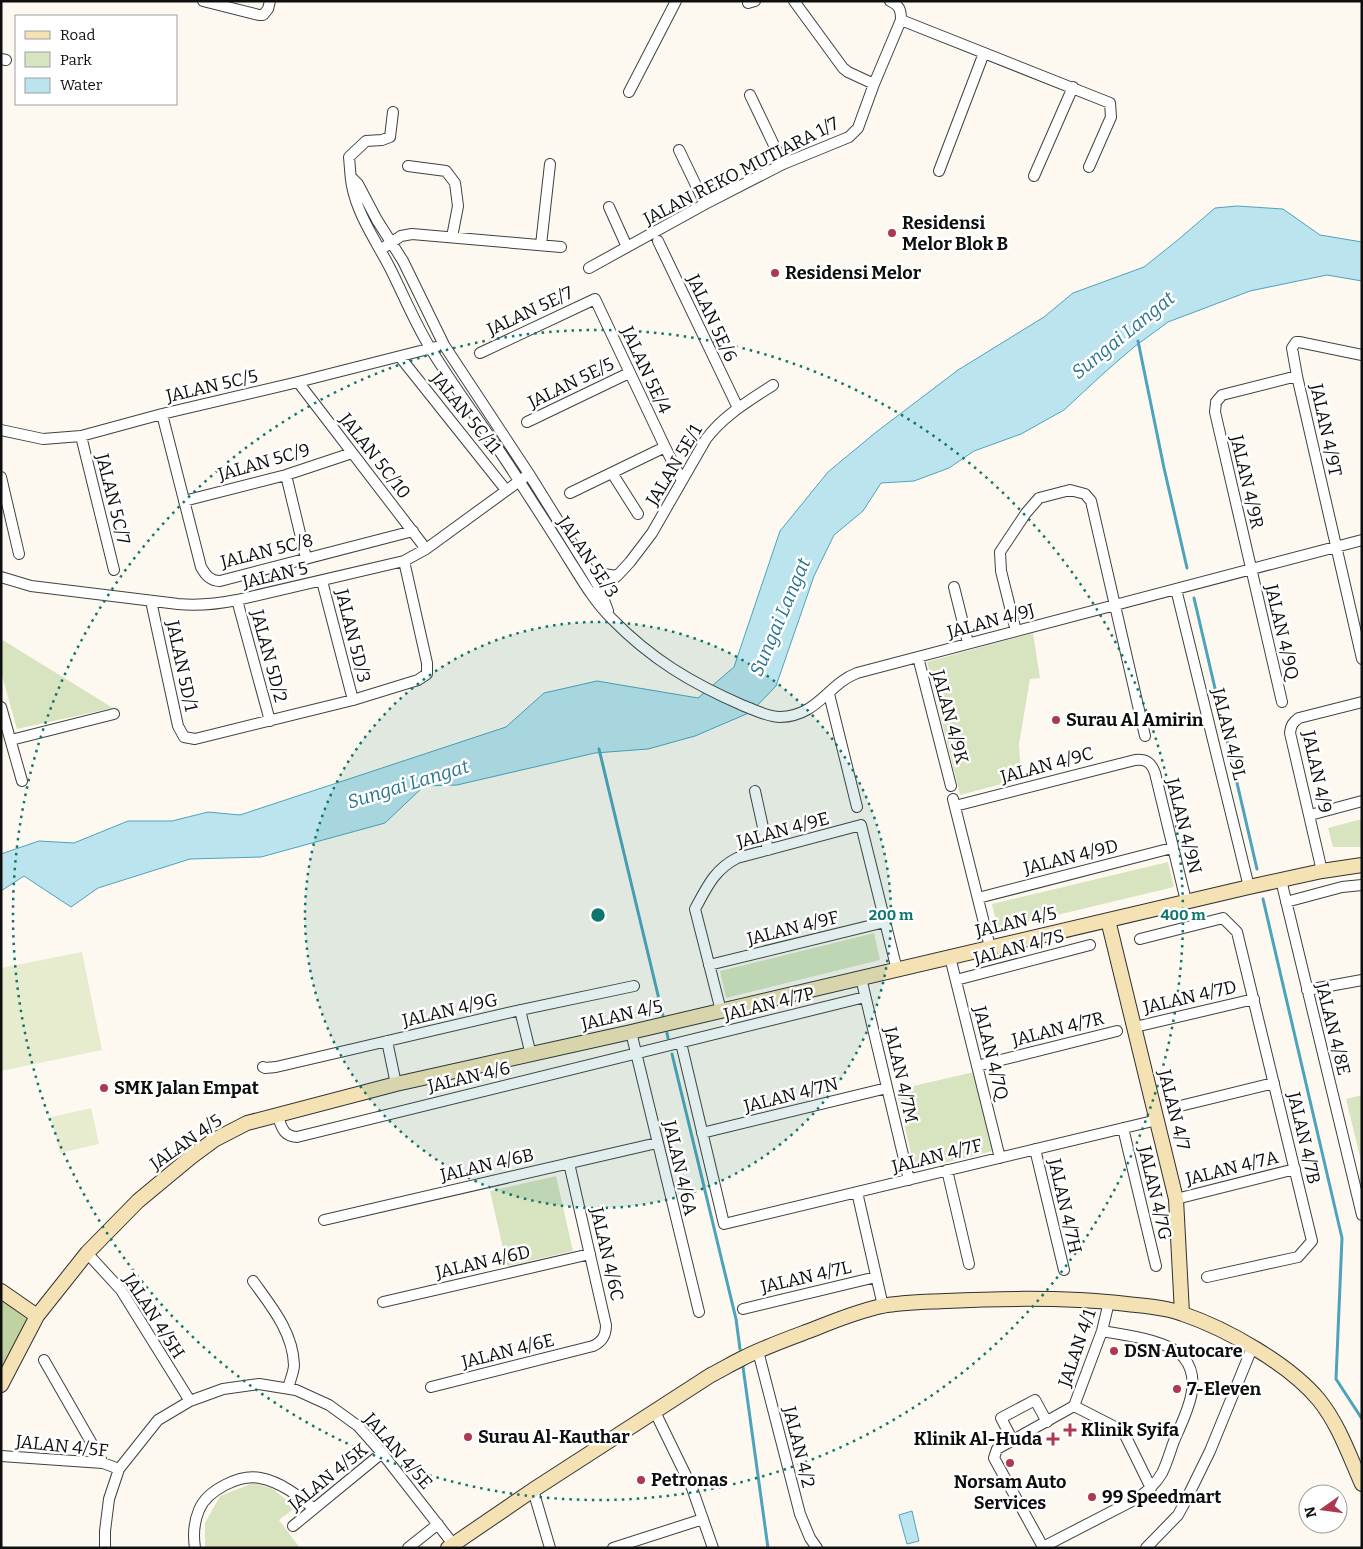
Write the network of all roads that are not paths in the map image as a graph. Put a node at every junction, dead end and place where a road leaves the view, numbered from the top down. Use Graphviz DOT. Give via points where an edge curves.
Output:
graph roads {
  1 [pos="203,1"];
  2 [pos="676,1"];
  3 [pos="794,1"];
  4 [pos="890,1"];
  5 [pos="269,5"];
  6 [pos="902,20"];
  7 [pos="984,53"];
  8 [pos="874,84"];
  9 [pos="1073,87"];
  10 [pos="629,92"];
  11 [pos="750,95"];
  12 [pos="393,112"];
  13 [pos="679,150"];
  14 [pos="550,164"];
  15 [pos="783,164"];
  16 [pos="408,166"];
  17 [pos="1089,167"];
  18 [pos="939,171"];
  19 [pos="1034,176"];
  20 [pos="351,177"];
  21 [pos="705,204"];
  22 [pos="609,207"];
  23 [pos="452,237"];
  24 [pos="658,241"];
  25 [pos="392,242"];
  26 [pos="541,245"];
  27 [pos="561,246"];
  28 [pos="627,247"];
  29 [pos="380,250"];
  30 [pos="588,268"];
  31 [pos="595,299"];
  32 [pos="444,345"];
  33 [pos="430,348"];
  34 [pos="480,353"];
  35 [pos="1362,355"];
  36 [pos="400,357"];
  37 [pos="629,373"];
  38 [pos="1298,376"];
  39 [pos="298,382"];
  40 [pos="774,385"];
  41 [pos="1216,402"];
  42 [pos="738,408"];
  43 [pos="162,414"];
  44 [pos="527,422"];
  45 [pos="1,430"];
  46 [pos="81,436"];
  47 [pos="665,447"];
  48 [pos="352,453"];
  49 [pos="612,473"];
  50 [pos="286,474"];
  51 [pos="529,474"];
  52 [pos="1,477"];
  53 [pos="520,481"];
  54 [pos="682,481"];
  55 [pos="506,490"];
  56 [pos="570,492"];
  57 [pos="184,501"];
  58 [pos="638,514"];
  59 [pos="412,531"];
  60 [pos="1362,540"];
  61 [pos="1336,546"];
  62 [pos="426,549"];
  63 [pos="19,554"];
  64 [pos="306,558"];
  65 [pos="404,561"];
  66 [pos="1250,569"];
  67 [pos="114,570"];
  68 [pos="590,572"];
  69 [pos="1,577"];
  70 [pos="614,578"];
  71 [pos="322,581"];
  72 [pos="954,587"];
  73 [pos="600,589"];
  74 [pos="1172,590"];
  75 [pos="592,596"];
  76 [pos="238,600"];
  77 [pos="151,601"];
  78 [pos="604,602"];
  79 [pos="1114,605"];
  80 [pos="610,617"];
  81 [pos="1016,631"];
  82 [pos="968,643"];
  83 [pos="918,657"];
  84 [pos="1362,659"];
  85 [pos="828,694"];
  86 [pos="353,700"];
  87 [pos="1282,702"];
  88 [pos="1362,702"];
  89 [pos="1,707"];
  90 [pos="114,714"];
  91 [pos="270,721"];
  92 [pos="1145,736"];
  93 [pos="11,740"];
  94 [pos="1147,761"];
  95 [pos="22,780"];
  96 [pos="951,786"];
  97 [pos="754,791"];
  98 [pos="1362,801"];
  99 [pos="857,807"];
  100 [pos="1310,815"];
  101 [pos="1172,848"];
  102 [pos="768,850"];
  103 [pos="1362,864"];
  104 [pos="1322,871"];
  105 [pos="1281,880"];
  106 [pos="1362,885"];
  107 [pos="1249,887"];
  108 [pos="978,898"];
  109 [pos="1186,901"];
  110 [pos="1286,902"];
  111 [pos="1108,920"];
  112 [pos="885,922"];
  113 [pos="1140,939"];
  114 [pos="1090,945"];
  115 [pos="990,947"];
  116 [pos="950,957"];
  117 [pos="709,965"];
  118 [pos="897,970"];
  119 [pos="861,978"];
  120 [pos="956,980"];
  121 [pos="1362,980"];
  122 [pos="634,986"];
  123 [pos="1307,990"];
  124 [pos="866,997"];
  125 [pos="1254,999"];
  126 [pos="520,1010"];
  127 [pos="721,1011"];
  128 [pos="1134,1027"];
  129 [pos="631,1032"];
  130 [pos="1117,1032"];
  131 [pos="387,1041"];
  132 [pos="681,1043"];
  133 [pos="636,1054"];
  134 [pos="531,1055"];
  135 [pos="978,1066"];
  136 [pos="263,1067"];
  137 [pos="1274,1083"];
  138 [pos="396,1084"];
  139 [pos="887,1088"];
  140 [pos="1180,1106"];
  141 [pos="277,1115"];
  142 [pos="1157,1120"];
  143 [pos="1123,1128"];
  144 [pos="702,1133"];
  145 [pos="657,1142"];
  146 [pos="1035,1149"];
  147 [pos="1000,1158"];
  148 [pos="569,1163"];
  149 [pos="1295,1169"];
  150 [pos="947,1170"];
  151 [pos="909,1180"];
  152 [pos="857,1192"];
  153 [pos="1176,1198"];
  154 [pos="1362,1215"];
  155 [pos="324,1220"];
  156 [pos="87,1253"];
  157 [pos="590,1254"];
  158 [pos="969,1264"];
  159 [pos="1156,1266"];
  160 [pos="1064,1270"];
  161 [pos="876,1277"];
  162 [pos="1207,1277"];
  163 [pos="253,1281"];
  164 [pos="1,1291"];
  165 [pos="383,1302"];
  166 [pos="1110,1302"];
  167 [pos="883,1306"];
  168 [pos="742,1309"];
  169 [pos="699,1312"];
  170 [pos="1182,1313"];
  171 [pos="38,1316"];
  172 [pos="1102,1331"];
  173 [pos="592,1346"];
  174 [pos="1252,1348"];
  175 [pos="758,1351"];
  176 [pos="44,1360"];
  177 [pos="1,1385"];
  178 [pos="431,1387"];
  179 [pos="288,1388"];
  180 [pos="190,1400"];
  181 [pos="1074,1406"];
  182 [pos="655,1412"];
  183 [pos="1047,1422"];
  184 [pos="1013,1441"];
  185 [pos="382,1452"];
  186 [pos="1,1456"];
  187 [pos="103,1463"];
  188 [pos="119,1469"];
  189 [pos="1362,1484"];
  190 [pos="1150,1488"];
  191 [pos="533,1490"];
  192 [pos="313,1508"];
  193 [pos="703,1519"];
  194 [pos="438,1524"];
  195 [pos="293,1526"];
  196 [pos="451,1546"];
  197 [pos="1043,1546"];
  198 [pos="105,1548"];
  199 [pos="196,1548"];
  200 [pos="408,1548"];
  201 [pos="550,1548"];
  202 [pos="613,1548"];
  203 [pos="714,1548"];
  204 [pos="817,1548"];
  205 [pos="1146,1548"];
  1 -- 5 [label="street" via="259,15 263,15"];
  2 -- 10 [label="street"];
  3 -- 8 [label="street" via="844,68"];
  4 -- 6 [label="street" via="898,5"];
  6 -- 7 [label="street"];
  6 -- 8 [label="street, JALAN REKO MUTIARA 1/7"];
  7 -- 9 [label="street"];
  7 -- 18 [label="street"];
  8 -- 15 [label="street, JALAN REKO MUTIARA 1/7" via="858,128 849,137"];
  9 -- 17 [label="street" via="1110,103 1111,117"];
  9 -- 19 [label="street"];
  11 -- 15 [label="street"];
  12 -- 20 [label="street" via="390,137 366,141 349,157"];
  13 -- 21 [label="street"];
  14 -- 26 [label="street"];
  15 -- 21 [label="street, JALAN REKO MUTIARA 1/7"];
  16 -- 23 [label="street" via="446,171 455,183 458,206"];
  20 -- 25 [label="street, JALAN 5E/3"];
  20 -- 29 [label="street, JALAN 5E/3" via="364,222"];
  21 -- 28 [label="street, JALAN REKO MUTIARA 1/7"];
  22 -- 28 [label="street"];
  23 -- 25 [label="street" via="412,234 400,236"];
  23 -- 26 [label="street"];
  24 -- 42 [label="street, JALAN 5E/6"];
  25 -- 29 [label="street"];
  25 -- 32 [label="street, JALAN 5E/3"];
  26 -- 27 [label="street"];
  28 -- 30 [label="street, JALAN REKO MUTIARA 1/7"];
  29 -- 33 [label="street, JALAN 5E/3"];
  31 -- 34 [label="street, JALAN 5E/7"];
  31 -- 37 [label="street, JALAN 5E/4"];
  32 -- 33 [label="street"];
  32 -- 51 [label="street, JALAN 5E/3"];
  33 -- 36 [label="street, JALAN 5C/5"];
  33 -- 53 [label="street, JALAN 5E/3"];
  35 -- 38 [label="street" via="1296,342 1292,348"];
  36 -- 39 [label="street, JALAN 5C/5"];
  36 -- 55 [label="street, JALAN 5C/11"];
  37 -- 44 [label="street, JALAN 5E/5"];
  37 -- 47 [label="street, JALAN 5E/4"];
  38 -- 41 [label="street, JALAN 4/9T" via="1222,395"];
  38 -- 61 [label="street, JALAN 4/9T"];
  39 -- 43 [label="street, JALAN 5C/5"];
  39 -- 48 [label="street, JALAN 5C/10"];
  40 -- 42 [label="street, JALAN 5E/1"];
  41 -- 66 [label="street, JALAN 4/9R" via="1215,412"];
  42 -- 54 [label="street, JALAN 5E/1" via="714,429"];
  43 -- 46 [label="street, JALAN 5C/5"];
  43 -- 57 [label="street, JALAN 5C/8"];
  45 -- 46 [label="street, JALAN 5C/5" via="43,439"];
  46 -- 67 [label="street, JALAN 5C/7"];
  47 -- 49 [label="street, JALAN 5E/3"];
  47 -- 54 [label="street, JALAN 5E/4"];
  48 -- 50 [label="street, JALAN 5C/9"];
  48 -- 59 [label="street, JALAN 5C/10"];
  49 -- 56 [label="street, JALAN 5E/3"];
  49 -- 58 [label="street"];
  50 -- 57 [label="street, JALAN 5C/9"];
  50 -- 64 [label="street"];
  51 -- 53 [label="street, JALAN 5"];
  51 -- 68 [label="street, JALAN 5E/3"];
  52 -- 63 [label="street"];
  53 -- 55 [label="street, JALAN 5"];
  53 -- 75 [label="street, JALAN 5E/3"];
  54 -- 70 [label="street, JALAN 5E/1" via="652,533"];
  55 -- 62 [label="street, JALAN 5"];
  57 -- 64 [label="street, JALAN 5C/8" via="204,574 214,581"];
  59 -- 62 [label="street, JALAN 5C/10"];
  59 -- 64 [label="street, JALAN 5C/8"];
  60 -- 61 [label="street"];
  61 -- 66 [label="street"];
  61 -- 84 [label="street, JALAN 4/9T"];
  62 -- 65 [label="street, JALAN 5"];
  65 -- 71 [label="street, JALAN 5"];
  65 -- 86 [label="street" via="428,674"];
  66 -- 74 [label="street"];
  66 -- 87 [label="street, JALAN 4/9Q"];
  68 -- 70 [label="street"];
  68 -- 73 [label="street, JALAN 5E/3"];
  69 -- 77 [label="street, JALAN 5" via="31,586"];
  70 -- 73 [label="street, JALAN 5E/1"];
  70 -- 78 [label="street, JALAN 5E/1"];
  71 -- 76 [label="street, JALAN 5"];
  71 -- 86 [label="street, JALAN 5D/3"];
  72 -- 82 [label="street"];
  73 -- 75 [label="street, JALAN 5E/1"];
  73 -- 78 [label="street, JALAN 5E/3"];
  74 -- 79 [label="street, JALAN 4/9J"];
  74 -- 107 [label="street, JALAN 4/9L"];
  75 -- 80 [label="street, JALAN 5E/3"];
  76 -- 77 [label="street, JALAN 5" via="195,605"];
  76 -- 91 [label="street, JALAN 5D/2"];
  77 -- 91 [label="street, JALAN 5D/1" via="178,726 184,737 195,739"];
  78 -- 80 [label="street, JALAN 5E/3"];
  79 -- 81 [label="street, JALAN 4/9J"];
  79 -- 81 [label="street" via="1091,501 1085,494 1070,490 1039,498 1000,552 1001,570"];
  79 -- 92 [label="street"];
  80 -- 85 [label="street, JALAN 4/9J" via="673,670 766,715 792,715 814,706"];
  81 -- 82 [label="street, JALAN 4/9J"];
  82 -- 83 [label="street, JALAN 4/9J"];
  83 -- 85 [label="street, JALAN 4/9J" via="850,676"];
  83 -- 96 [label="street, JALAN 4/9K"];
  85 -- 99 [label="street"];
  86 -- 91 [label="street"];
  88 -- 100 [label="street, JALAN 4/9" via="1293,722 1290,732"];
  89 -- 93 [label="street"];
  90 -- 93 [label="street"];
  93 -- 95 [label="street"];
  94 -- 101 [label="street, JALAN 4/9N" via="1155,773"];
  94 -- 108 [label="street, JALAN 4/9C" via="1135,760 954,802"];
  97 -- 102 [label="street"];
  98 -- 100 [label="street"];
  100 -- 104 [label="street, JALAN 4/9"];
  101 -- 108 [label="street, JALAN 4/9D"];
  101 -- 109 [label="street, JALAN 4/9N"];
  102 -- 112 [label="street, JALAN 4/9E" via="862,825"];
  102 -- 117 [label="street, JALAN 4/9E" via="726,864 716,872 694,909"];
  103 -- 104 [label="street, JALAN 4/5"];
  104 -- 105 [label="street, JALAN 4/5"];
  105 -- 107 [label="street, JALAN 4/5"];
  105 -- 110 [label="street, JALAN 4/8E"];
  106 -- 110 [label="street"];
  107 -- 109 [label="street, JALAN 4/5"];
  108 -- 115 [label="street, JALAN 4/9C"];
  109 -- 111 [label="street, JALAN 4/5"];
  110 -- 123 [label="street, JALAN 4/8E"];
  111 -- 115 [label="street, JALAN 4/5"];
  111 -- 128 [label="street, JALAN 4/7"];
  112 -- 117 [label="street, JALAN 4/9F"];
  112 -- 118 [label="street, JALAN 4/9E"];
  113 -- 125 [label="street, JALAN 4/7B" via="1223,918 1237,932"];
  114 -- 120 [label="street, JALAN 4/7S"];
  115 -- 116 [label="street, JALAN 4/5"];
  116 -- 118 [label="street, JALAN 4/5"];
  116 -- 120 [label="street, JALAN 4/7Q"];
  117 -- 127 [label="street, JALAN 4/9E"];
  118 -- 119 [label="street, JALAN 4/5"];
  119 -- 124 [label="street, JALAN 4/7M"];
  119 -- 127 [label="street, JALAN 4/5"];
  120 -- 135 [label="street, JALAN 4/7Q"];
  121 -- 123 [label="street"];
  122 -- 126 [label="street, JALAN 4/9G"];
  123 -- 154 [label="street, JALAN 4/8E"];
  124 -- 132 [label="street, JALAN 4/7P"];
  124 -- 139 [label="street, JALAN 4/7M"];
  125 -- 128 [label="street, JALAN 4/7D"];
  125 -- 137 [label="street, JALAN 4/7B"];
  126 -- 131 [label="street, JALAN 4/9G"];
  126 -- 134 [label="street, JALAN 4/9G"];
  127 -- 129 [label="street, JALAN 4/5"];
  128 -- 142 [label="street, JALAN 4/7"];
  129 -- 133 [label="street, JALAN 4/6A"];
  129 -- 134 [label="street, JALAN 4/5"];
  130 -- 135 [label="street, JALAN 4/7R"];
  131 -- 136 [label="street, JALAN 4/9G" via="276,1067"];
  131 -- 138 [label="street, JALAN 4/9G"];
  132 -- 133 [label="street, JALAN 4/6"];
  132 -- 144 [label="street"];
  133 -- 141 [label="street, JALAN 4/6" via="297,1136 285,1134"];
  133 -- 145 [label="street, JALAN 4/6A"];
  134 -- 138 [label="street, JALAN 4/5"];
  135 -- 147 [label="street, JALAN 4/7Q"];
  137 -- 140 [label="street"];
  137 -- 149 [label="street, JALAN 4/7B"];
  138 -- 141 [label="street, JALAN 4/5"];
  139 -- 144 [label="street, JALAN 4/7N"];
  139 -- 151 [label="street, JALAN 4/7M"];
  141 -- 156 [label="street, JALAN 4/5" via="247,1123 214,1140 138,1201"];
  142 -- 143 [label="street, JALAN 4/7F"];
  142 -- 153 [label="street, JALAN 4/7"];
  143 -- 146 [label="street, JALAN 4/7F"];
  143 -- 159 [label="street, JALAN 4/7G"];
  144 -- 152 [label="street, JALAN 4/7F" via="724,1224"];
  145 -- 148 [label="street, JALAN 4/6B"];
  145 -- 169 [label="street, JALAN 4/6A"];
  146 -- 147 [label="street, JALAN 4/7F"];
  146 -- 160 [label="street, JALAN 4/7H"];
  147 -- 150 [label="street, JALAN 4/7F"];
  148 -- 155 [label="street, JALAN 4/6B"];
  148 -- 157 [label="street, JALAN 4/6C"];
  149 -- 153 [label="street, JALAN 4/7A"];
  149 -- 162 [label="street, JALAN 4/7B" via="1312,1241 1298,1257"];
  150 -- 151 [label="street, JALAN 4/7F"];
  150 -- 158 [label="street"];
  151 -- 152 [label="street, JALAN 4/7F"];
  152 -- 161 [label="street, JALAN 4/7L"];
  153 -- 170 [label="street, JALAN 4/7"];
  156 -- 171 [label="street, JALAN 4/5"];
  156 -- 180 [label="street, JALAN 4/5H" via="121,1290"];
  157 -- 165 [label="street, JALAN 4/6D"];
  157 -- 173 [label="street, JALAN 4/6C" via="606,1325 603,1339"];
  161 -- 167 [label="street, JALAN 4/7L"];
  161 -- 168 [label="street, JALAN 4/7L"];
  163 -- 179 [label="street" via="279,1317 290,1340 294,1366"];
  164 -- 171 [label="street"];
  166 -- 167 [label="street" via="974,1300"];
  166 -- 170 [label="street"];
  166 -- 172 [label="street, JALAN 4/1"];
  167 -- 175 [label="street" via="840,1318"];
  170 -- 174 [label="street"];
  171 -- 177 [label="street, JALAN 4/5"];
  172 -- 181 [label="street, JALAN 4/1"];
  172 -- 190 [label="street" via="1154,1342 1176,1351 1190,1370 1190,1400 1161,1474"];
  173 -- 178 [label="street, JALAN 4/6E"];
  174 -- 189 [label="street" via="1276,1362 1318,1400 1336,1424"];
  174 -- 205 [label="street" via="1210,1451 1184,1504 1178,1515"];
  175 -- 182 [label="street" via="711,1375"];
  175 -- 204 [label="street, JALAN 4/2" via="800,1514"];
  176 -- 187 [label="street"];
  179 -- 180 [label="street, JALAN 4/5E" via="259,1384 222,1389"];
  179 -- 185 [label="street, JALAN 4/5E" via="330,1405 358,1426"];
  180 -- 188 [label="street, JALAN 4/5E" via="158,1420"];
  181 -- 183 [label="street, JALAN 4/1"];
  181 -- 190 [label="street" via="1123,1431"];
  182 -- 191 [label="street"];
  182 -- 193 [label="street" via="692,1488"];
  183 -- 184 [label="street, JALAN 4/1"];
  183 -- 184 [label="street" via="1035,1400 1001,1418"];
  184 -- 197 [label="street, JALAN 4/1" via="997,1450 994,1458"];
  185 -- 192 [label="street, JALAN 4/5K"];
  185 -- 194 [label="street, JALAN 4/5E"];
  186 -- 187 [label="street, JALAN 4/5F"];
  187 -- 188 [label="street, JALAN 4/5F"];
  188 -- 198 [label="street, JALAN 4/5E" via="109,1499"];
  190 -- 197 [label="street" via="1138,1498"];
  191 -- 196 [label="street"];
  191 -- 201 [label="street"];
  192 -- 195 [label="street, JALAN 4/5K"];
  192 -- 199 [label="street" via="272,1481 251,1476 234,1480 207,1498 199,1508 194,1531"];
  193 -- 202 [label="street"];
  193 -- 203 [label="street"];
  194 -- 196 [label="street, JALAN 4/5E"];
  194 -- 200 [label="street"];
}
